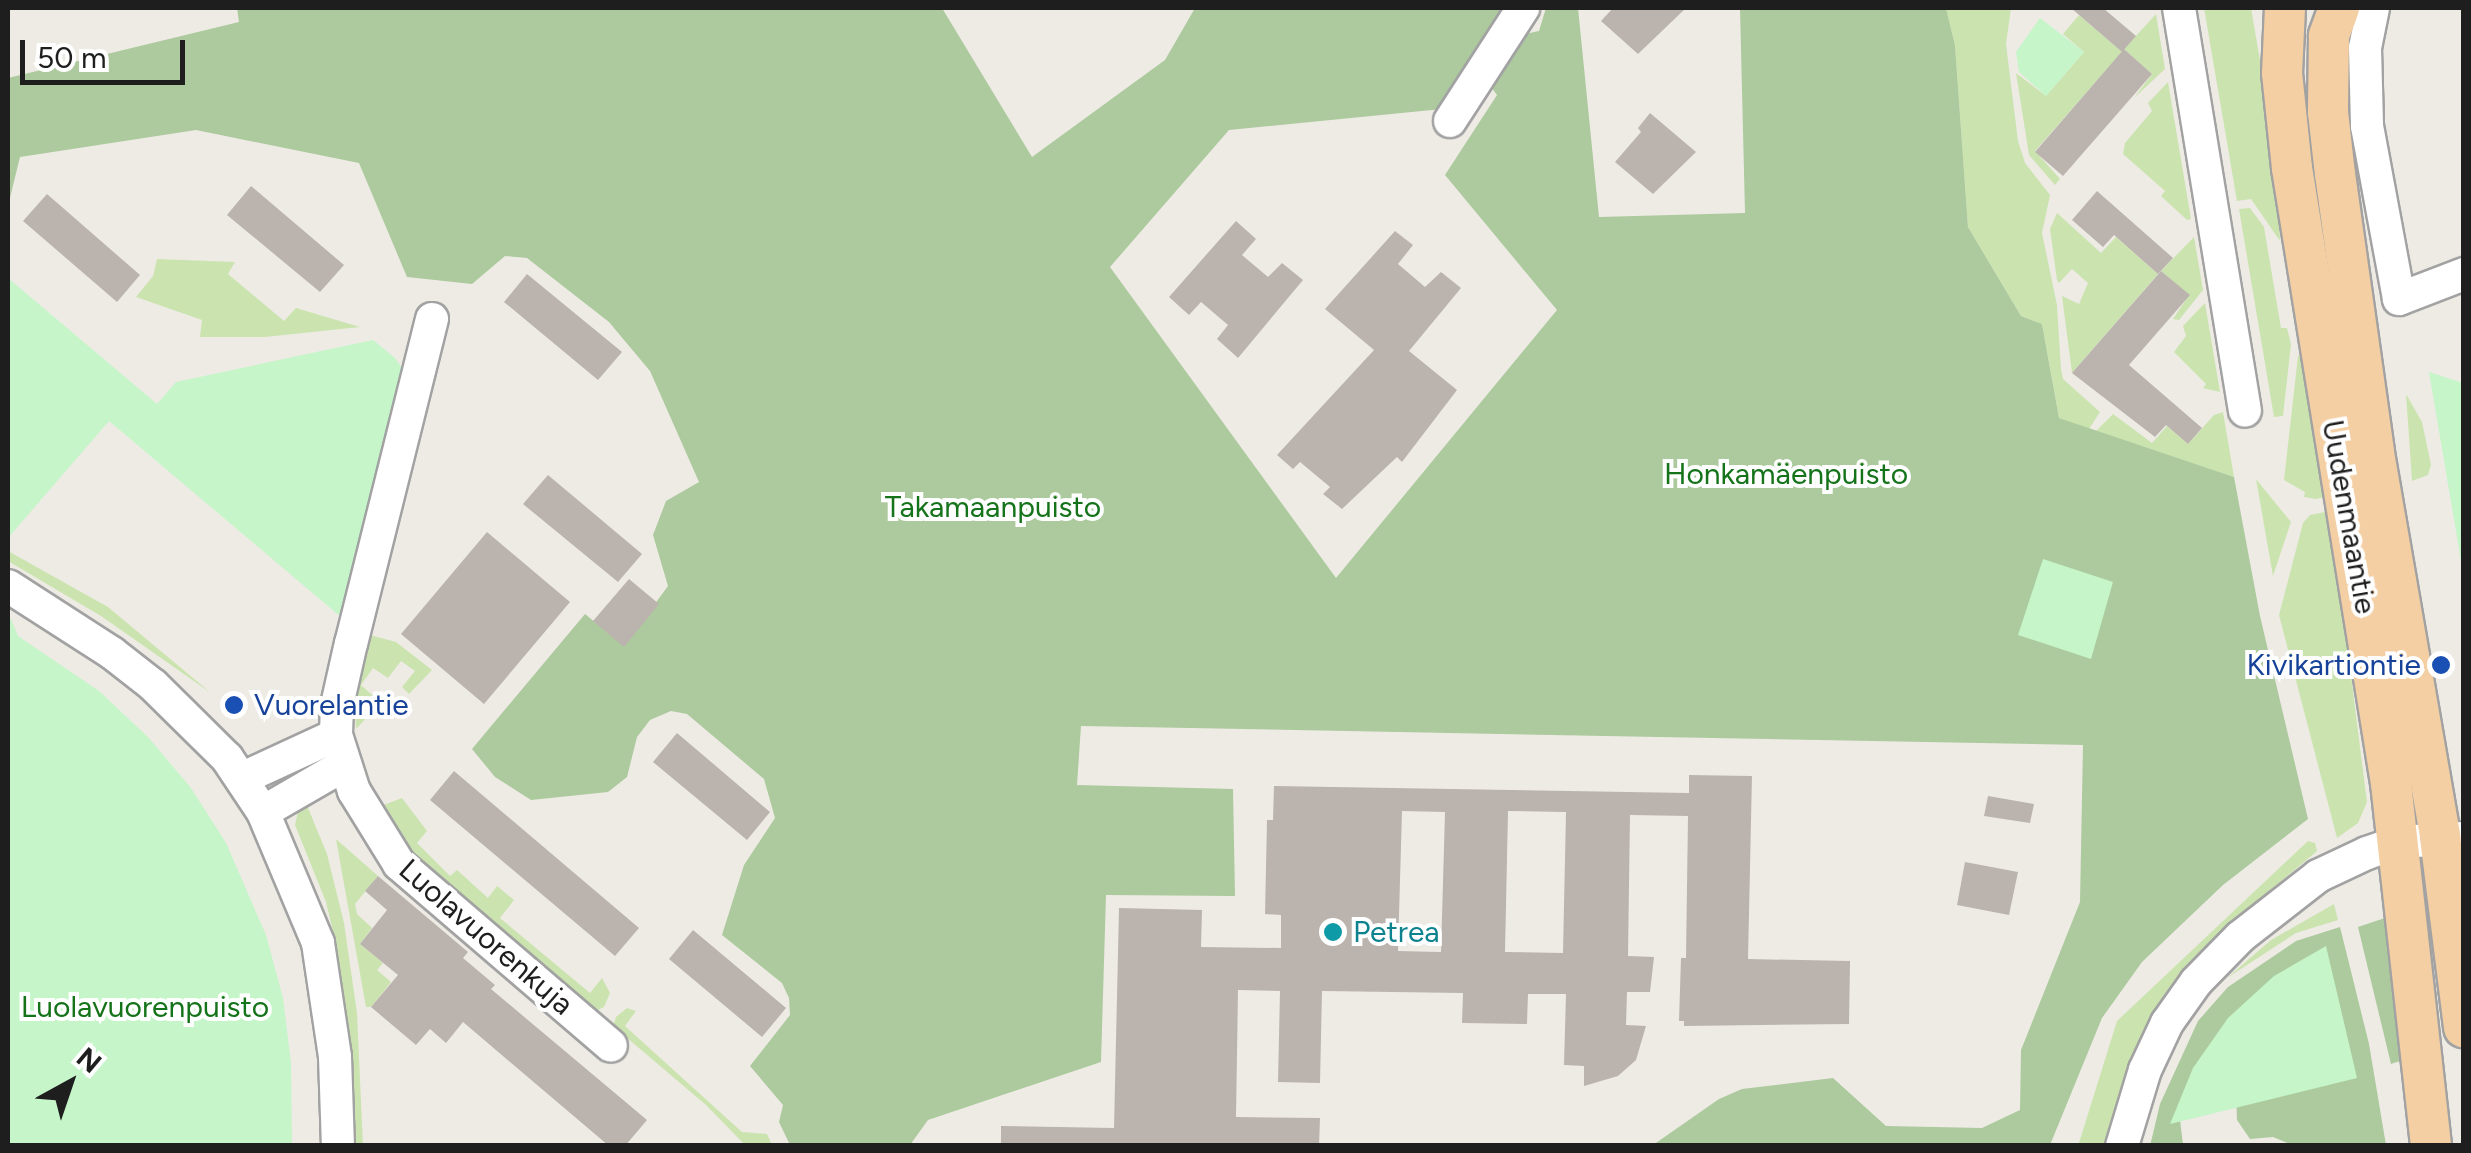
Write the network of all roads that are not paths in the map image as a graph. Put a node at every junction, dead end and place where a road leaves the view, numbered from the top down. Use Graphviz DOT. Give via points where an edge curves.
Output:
graph roads {
  1 [pos="1523,8"];
  2 [pos="2179,8"];
  3 [pos="2267,8"];
  4 [pos="2285,8"];
  5 [pos="2374,8"];
  6 [pos="2331,17"];
  7 [pos="2282,73"];
  8 [pos="1450,121"];
  9 [pos="2464,274"];
  10 [pos="432,320"];
  11 [pos="2245,411"];
  12 [pos="8,586"];
  13 [pos="340,750"];
  14 [pos="243,778"];
  15 [pos="263,812"];
  16 [pos="2452,838"];
  17 [pos="2399,842"];
  18 [pos="2464,1026"];
  19 [pos="611,1046"];
  20 [pos="338,1146"];
  21 [pos="2122,1146"];
  22 [pos="2431,1146"];
  1 -- 8 [label="street"];
  2 -- 11 [label="street"];
  3 -- 7 [label="main road"];
  4 -- 7 [label="main road, Uudenmaantie"];
  5 -- 9 [label="street" via="2364,48 2366,126 2399,300"];
  6 -- 16 [label="main road, Uudenmaantie" via="2328,112 2374,453"];
  7 -- 17 [label="main road, Uudenmaantie"];
  10 -- 13 [label="street" via="350,643 337,705"];
  12 -- 14 [label="street" via="152,685"];
  13 -- 14 [label="street"];
  13 -- 15 [label="street"];
  13 -- 19 [label="street, Luolavuorenkuja" via="367,817 400,864"];
  14 -- 15 [label="street"];
  15 -- 20 [label="street" via="318,943"];
  16 -- 17 [label="street"];
  16 -- 18 [label="main road, Uudenmaantie"];
  17 -- 21 [label="street" via="2318,876 2220,956 2155,1047"];
  17 -- 22 [label="main road, Uudenmaantie"];
}
